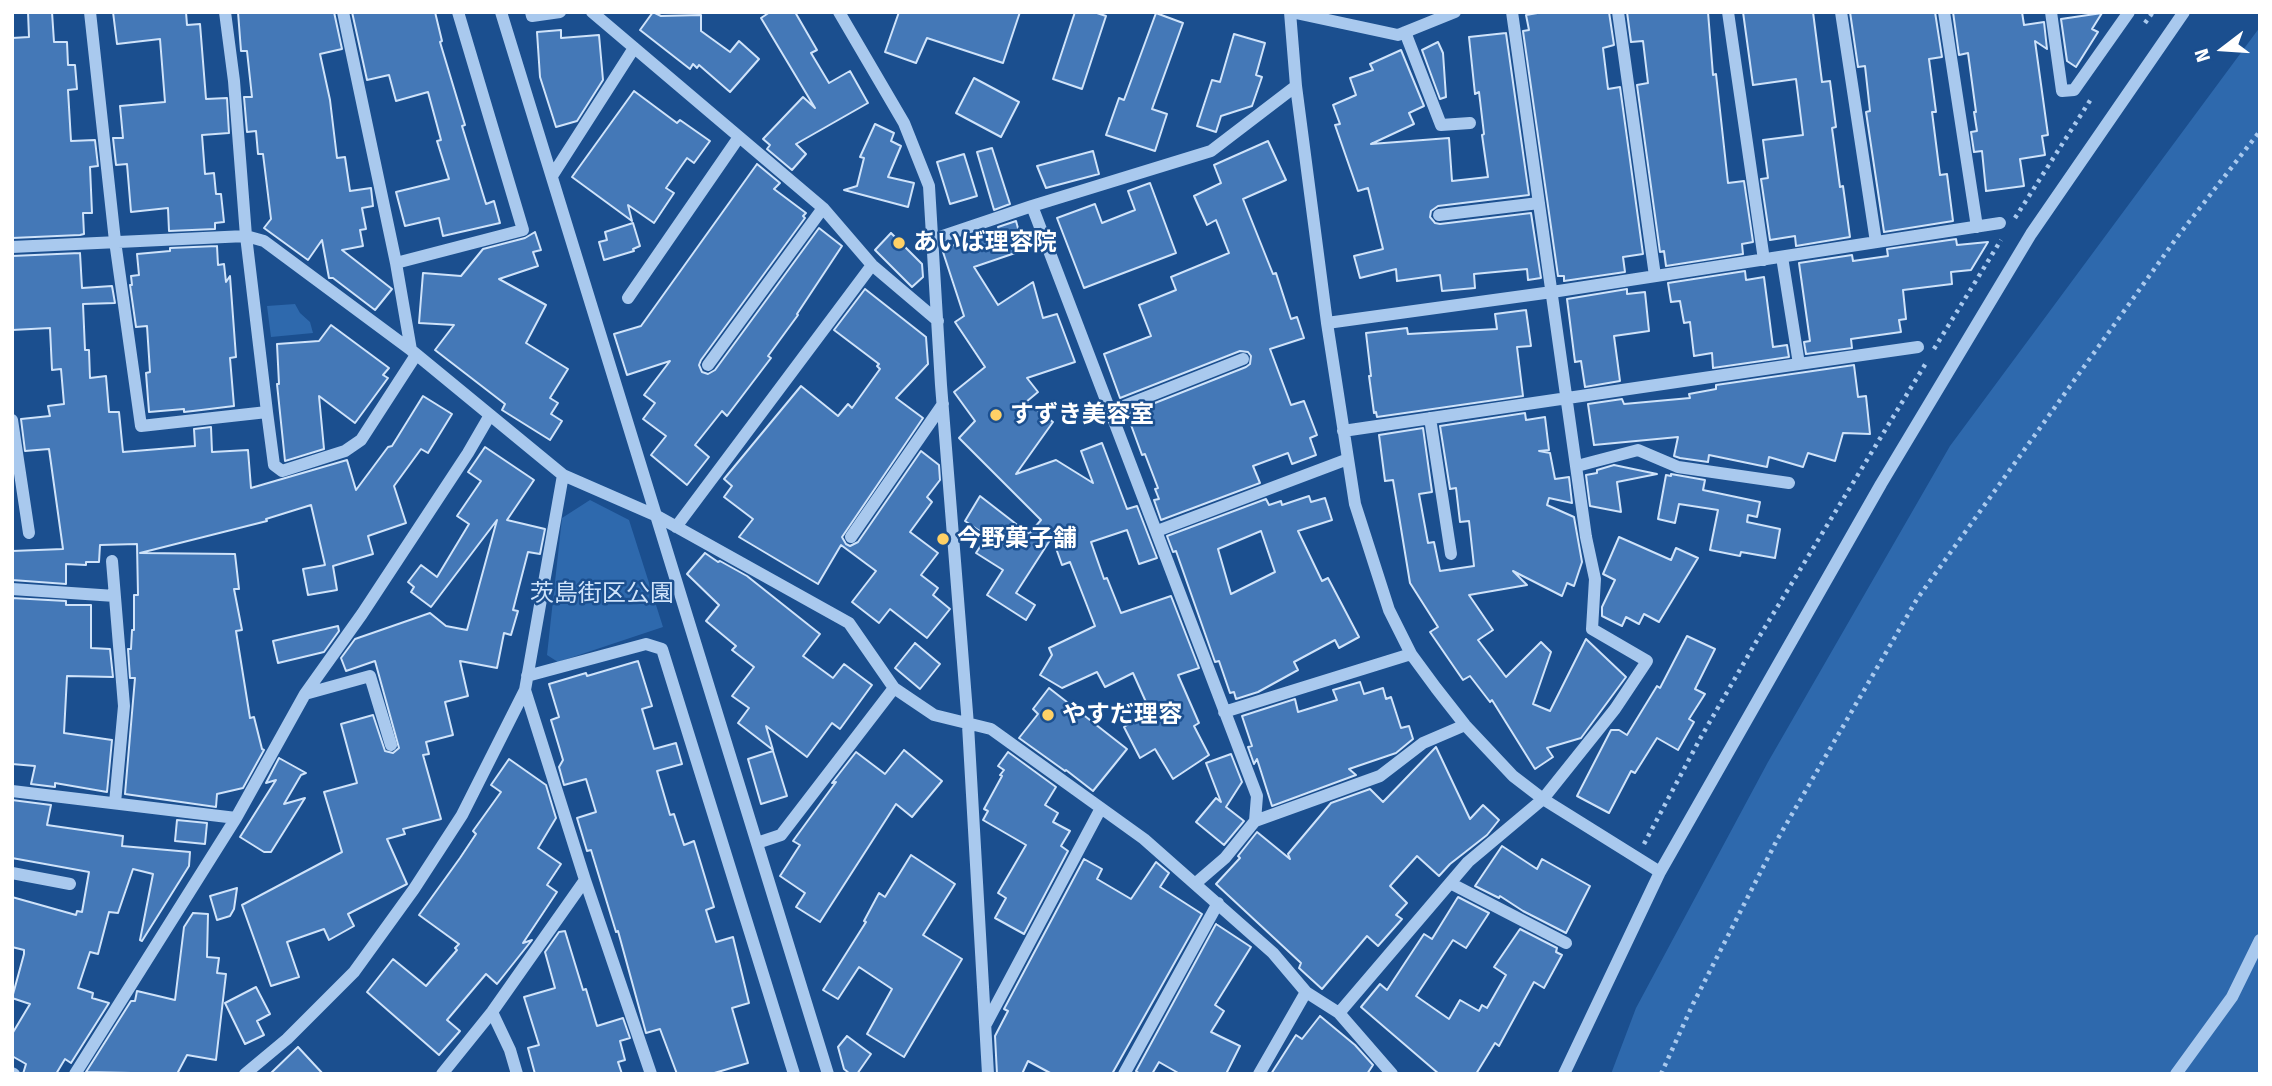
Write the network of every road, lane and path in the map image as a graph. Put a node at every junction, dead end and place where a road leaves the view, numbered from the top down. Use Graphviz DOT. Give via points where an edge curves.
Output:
graph roads {
  1 [pos="90,12"];
  2 [pos="225,12"];
  3 [pos="343,12"];
  4 [pos="458,12"];
  5 [pos="501,12"];
  6 [pos="531,12"];
  7 [pos="560,12"];
  8 [pos="592,12"];
  9 [pos="839,12"];
  10 [pos="1291,12"];
  11 [pos="1455,12"];
  12 [pos="1512,12"];
  13 [pos="1618,12"];
  14 [pos="1728,12"];
  15 [pos="1841,12"];
  16 [pos="1944,12"];
  17 [pos="2051,12"];
  18 [pos="2129,12"];
  19 [pos="2153,12"];
  20 [pos="2184,12"];
  21 [pos="2140,29"];
  22 [pos="1405,32"];
  23 [pos="634,48"];
  24 [pos="1296,86"];
  25 [pos="2095,93"];
  26 [pos="1470,123"];
  27 [pos="2260,131"];
  28 [pos="739,137"];
  29 [pos="552,176"];
  30 [pos="1539,203"];
  31 [pos="1032,206"];
  32 [pos="823,208"];
  33 [pos="1439,215"];
  34 [pos="1977,227"];
  35 [pos="2005,228"];
  36 [pos="246,236"];
  37 [pos="934,239"];
  38 [pos="116,241"];
  39 [pos="1876,242"];
  40 [pos="12,247"];
  41 [pos="1782,257"];
  42 [pos="1764,260"];
  43 [pos="396,263"];
  44 [pos="872,265"];
  45 [pos="1655,276"];
  46 [pos="1552,292"];
  47 [pos="628,298"];
  48 [pos="938,321"];
  49 [pos="1327,323"];
  50 [pos="1918,347"];
  51 [pos="1934,350"];
  52 [pos="414,353"];
  53 [pos="1243,359"];
  54 [pos="1927,362"];
  55 [pos="1799,364"];
  56 [pos="708,365"];
  57 [pos="1568,399"];
  58 [pos="943,404"];
  59 [pos="1111,411"];
  60 [pos="267,412"];
  61 [pos="490,415"];
  62 [pos="1430,418"];
  63 [pos="12,420"];
  64 [pos="1343,431"];
  65 [pos="1348,459"];
  66 [pos="1577,466"];
  67 [pos="563,475"];
  68 [pos="1789,483"];
  69 [pos="657,516"];
  70 [pos="676,527"];
  71 [pos="1157,531"];
  72 [pos="29,533"];
  73 [pos="851,537"];
  74 [pos="1451,554"];
  75 [pos="112,561"];
  76 [pos="12,589"];
  77 [pos="115,596"];
  78 [pos="1411,654"];
  79 [pos="527,676"];
  80 [pos="894,688"];
  81 [pos="525,690"];
  82 [pos="305,694"];
  83 [pos="1224,712"];
  84 [pos="968,724"];
  85 [pos="1465,725"];
  86 [pos="391,744"];
  87 [pos="12,791"];
  88 [pos="1543,799"];
  89 [pos="115,803"];
  90 [pos="1101,807"];
  91 [pos="236,818"];
  92 [pos="1255,821"];
  93 [pos="757,844"];
  94 [pos="1637,858"];
  95 [pos="1660,872"];
  96 [pos="12,873"];
  97 [pos="585,880"];
  98 [pos="1196,883"];
  99 [pos="1450,883"];
  100 [pos="70,884"];
  101 [pos="1218,903"];
  102 [pos="2260,940"];
  103 [pos="1566,943"];
  104 [pos="1306,992"];
  105 [pos="492,1012"];
  106 [pos="1339,1013"];
  107 [pos="985,1026"];
  108 [pos="75,1074"];
  109 [pos="245,1074"];
  110 [pos="442,1074"];
  111 [pos="517,1074"];
  112 [pos="650,1074"];
  113 [pos="794,1074"];
  114 [pos="828,1074"];
  115 [pos="988,1074"];
  116 [pos="1124,1074"];
  117 [pos="1259,1074"];
  118 [pos="1392,1074"];
  119 [pos="1564,1074"];
  120 [pos="1661,1074"];
  121 [pos="2176,1074"];
  1 -- 38 [label="street"];
  2 -- 36 [label="street"];
  3 -- 43 [label="street"];
  4 -- 43 [label="street" via="523,230"];
  5 -- 29 [label="street"];
  6 -- 7 [label="street" via="532,16"];
  8 -- 23 [label="street"];
  9 -- 37 [label="street" via="904,123 929,186"];
  10 -- 22 [label="street" via="1398,35"];
  10 -- 24 [label="street"];
  11 -- 22 [label="street"];
  12 -- 30 [label="street"];
  13 -- 45 [label="street"];
  14 -- 42 [label="street"];
  15 -- 39 [label="street"];
  16 -- 34 [label="street"];
  17 -- 18 [label="street" via="2062,91 2074,90"];
  19 -- 21 [label="path"];
  20 -- 95 [label="street" via="2031,234 1881,484"];
  22 -- 26 [label="street" via="1441,125"];
  23 -- 28 [label="street"];
  23 -- 29 [label="street"];
  24 -- 31 [label="street" via="1211,151"];
  24 -- 49 [label="street"];
  25 -- 35 [label="path"];
  27 -- 120 [label="path" via="2178,236 1917,599 1777,840"];
  28 -- 32 [label="street"];
  28 -- 47 [label="street"];
  29 -- 69 [label="street"];
  30 -- 33 [label="street"];
  30 -- 46 [label="street"];
  31 -- 37 [label="street"];
  31 -- 59 [label="street"];
  32 -- 44 [label="street"];
  32 -- 56 [label="street"];
  34 -- 35 [label="street"];
  34 -- 39 [label="street"];
  35 -- 51 [label="path"];
  36 -- 38 [label="street"];
  36 -- 52 [label="street" via="264,241"];
  36 -- 60 [label="street"];
  37 -- 48 [label="street"];
  38 -- 40 [label="street"];
  38 -- 60 [label="street" via="141,426"];
  39 -- 41 [label="street"];
  41 -- 42 [label="street"];
  41 -- 55 [label="street"];
  42 -- 45 [label="street"];
  43 -- 52 [label="street"];
  44 -- 48 [label="street"];
  44 -- 70 [label="street"];
  45 -- 46 [label="street"];
  46 -- 49 [label="street"];
  46 -- 57 [label="street"];
  48 -- 58 [label="street"];
  49 -- 64 [label="street"];
  50 -- 55 [label="street"];
  52 -- 60 [label="street" via="361,440 345,451 282,471 274,465"];
  52 -- 61 [label="street"];
  53 -- 59 [label="street"];
  54 -- 94 [label="path" via="1749,654"];
  55 -- 57 [label="street"];
  57 -- 62 [label="street"];
  57 -- 66 [label="street"];
  58 -- 73 [label="street"];
  58 -- 84 [label="street"];
  59 -- 71 [label="street"];
  61 -- 67 [label="street"];
  61 -- 82 [label="street"];
  62 -- 64 [label="street"];
  62 -- 74 [label="street"];
  63 -- 72 [label="street"];
  64 -- 65 [label="street"];
  65 -- 71 [label="street"];
  65 -- 78 [label="street" via="1354,504 1389,610"];
  66 -- 68 [label="street" via="1638,450 1678,467"];
  66 -- 88 [label="street" via="1595,579 1592,629 1647,661"];
  67 -- 69 [label="street"];
  67 -- 79 [label="street"];
  69 -- 70 [label="street"];
  69 -- 93 [label="street"];
  70 -- 80 [label="street" via="849,623"];
  71 -- 83 [label="street"];
  75 -- 77 [label="street"];
  76 -- 77 [label="street"];
  77 -- 89 [label="street" via="124,706"];
  78 -- 83 [label="street"];
  78 -- 85 [label="street"];
  79 -- 81 [label="street"];
  79 -- 113 [label="street" via="646,644 662,649"];
  80 -- 84 [label="street" via="934,715"];
  80 -- 93 [label="street" via="781,835"];
  81 -- 97 [label="street"];
  81 -- 109 [label="street" via="462,815 354,972"];
  82 -- 86 [label="street" via="370,676"];
  82 -- 91 [label="street"];
  83 -- 92 [label="street" via="1257,796"];
  84 -- 90 [label="street" via="991,729"];
  84 -- 107 [label="street"];
  85 -- 88 [label="street" via="1513,776"];
  85 -- 92 [label="street" via="1423,743 1380,776"];
  87 -- 89 [label="street"];
  88 -- 94 [label="street"];
  88 -- 99 [label="street" via="1468,862"];
  89 -- 91 [label="street"];
  90 -- 98 [label="street"];
  90 -- 107 [label="street"];
  91 -- 108 [label="street"];
  92 -- 98 [label="street"];
  93 -- 114 [label="street"];
  94 -- 95 [label="street"];
  95 -- 119 [label="street"];
  96 -- 100 [label="street"];
  97 -- 105 [label="street"];
  97 -- 112 [label="street"];
  98 -- 101 [label="street"];
  99 -- 103 [label="street"];
  99 -- 106 [label="street"];
  101 -- 104 [label="street" via="1273,953"];
  101 -- 116 [label="street"];
  102 -- 121 [label="street" via="2232,997"];
  104 -- 106 [label="street"];
  104 -- 117 [label="street"];
  105 -- 110 [label="street"];
  105 -- 111 [label="street"];
  106 -- 118 [label="street"];
  107 -- 115 [label="street"];
}
